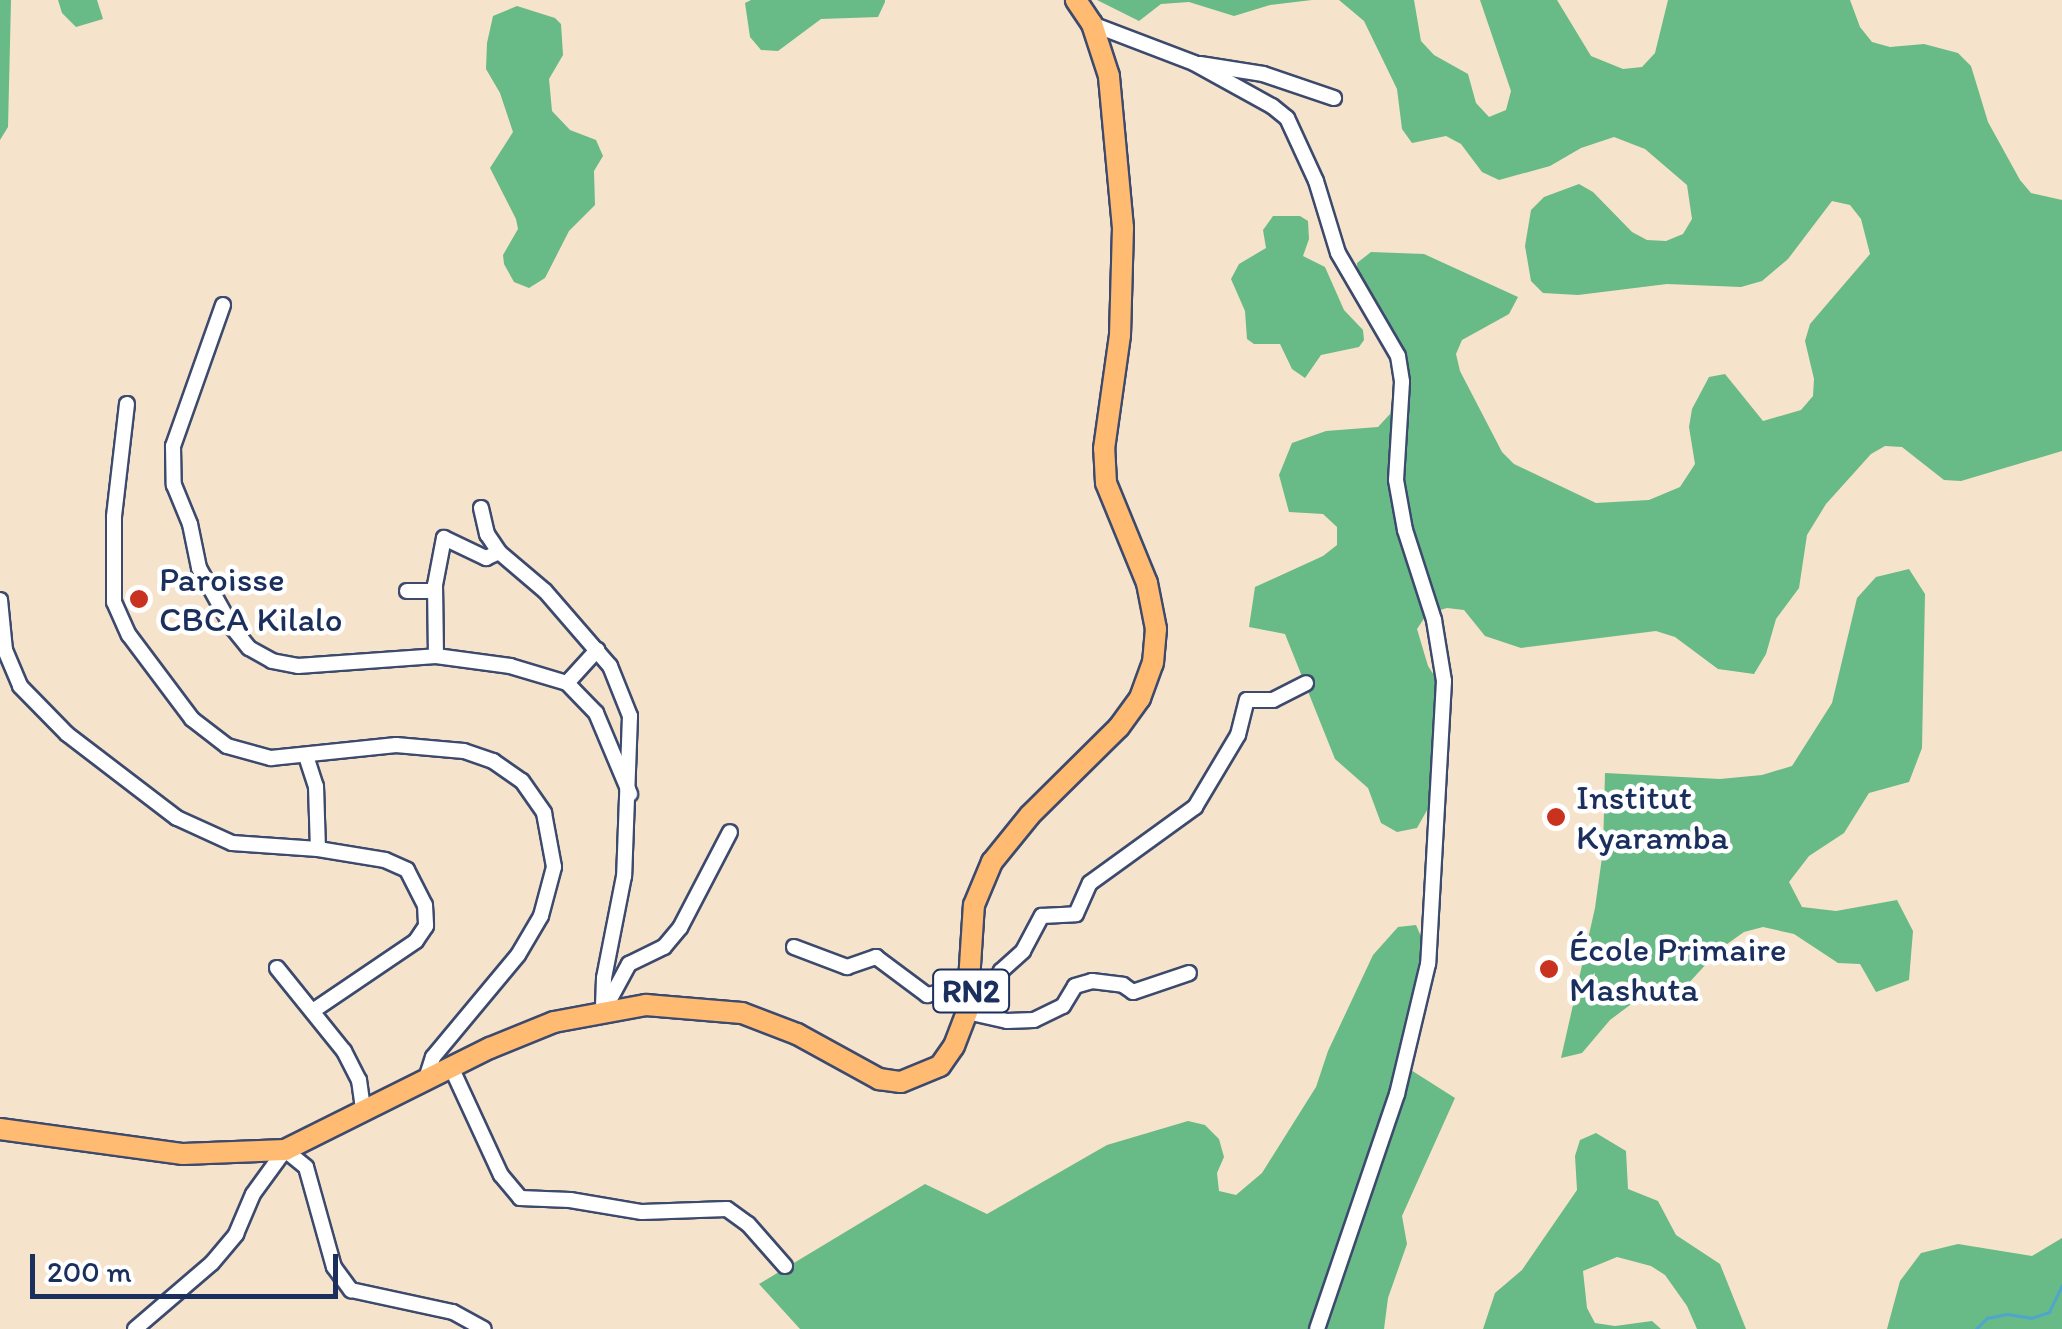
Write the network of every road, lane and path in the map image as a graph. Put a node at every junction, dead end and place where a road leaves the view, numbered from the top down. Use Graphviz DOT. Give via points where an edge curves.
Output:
graph roads {
  1 [pos="1076,0"];
  2 [pos="1092,24"];
  3 [pos="1194,63"];
  4 [pos="1334,98"];
  5 [pos="223,305"];
  6 [pos="127,404"];
  7 [pos="481,508"];
  8 [pos="499,552"];
  9 [pos="406,591"];
  10 [pos="435,591"];
  11 [pos="0,600"];
  12 [pos="598,650"];
  13 [pos="436,656"];
  14 [pos="567,683"];
  15 [pos="1306,683"];
  16 [pos="306,756"];
  17 [pos="630,794"];
  18 [pos="730,832"];
  19 [pos="318,849"];
  20 [pos="684,880"];
  21 [pos="692,897"];
  22 [pos="794,947"];
  23 [pos="277,968"];
  24 [pos="1189,973"];
  25 [pos="972,984"];
  26 [pos="314,1010"];
  27 [pos="604,1012"];
  28 [pos="967,1012"];
  29 [pos="451,1067"];
  30 [pos="426,1079"];
  31 [pos="363,1110"];
  32 [pos="0,1129"];
  33 [pos="285,1150"];
  34 [pos="784,1266"];
  35 [pos="135,1329"];
  36 [pos="484,1329"];
  37 [pos="1317,1329"];
  1 -- 2 [label="highway, RN2"];
  2 -- 3 [label="street"];
  2 -- 25 [label="highway, RN2" via="1109,76 1123,228 1106,483 1146,583 1156,629 1154,664 1118,727 992,862 974,904"];
  3 -- 4 [label="street" via="1263,74"];
  3 -- 37 [label="street" via="1272,106 1296,129 1338,253 1398,356 1396,480 1444,681 1428,964 1398,1094"];
  5 -- 13 [label="street" via="173,446 174,485 213,598 250,648 272,661 298,666"];
  6 -- 16 [label="street" via="114,517 113,585 120,618 177,703 209,734 249,755"];
  7 -- 8 [label="street"];
  8 -- 10 [label="street" via="486,558 444,538"];
  8 -- 12 [label="street"];
  9 -- 10 [label="street"];
  10 -- 13 [label="street"];
  11 -- 19 [label="street" via="10,668 68,734 203,833 268,848"];
  12 -- 14 [label="street"];
  12 -- 17 [label="street" via="623,690 630,716"];
  13 -- 14 [label="street" via="510,666"];
  14 -- 17 [label="street" via="596,714"];
  15 -- 28 [label="street" via="1273,700 1247,700 1238,735 1195,807 1090,883 1076,914 1042,916 1023,952 1000,971 991,994"];
  16 -- 19 [label="street" via="316,786"];
  16 -- 30 [label="street" via="396,745 464,751 522,781 544,813 554,867 542,916 433,1058"];
  17 -- 27 [label="street"];
  18 -- 21 [label="street"];
  19 -- 26 [label="street" via="406,870 420,888 426,926 391,962"];
  20 -- 21 [label="street"];
  21 -- 27 [label="street" via="664,947 629,964"];
  22 -- 25 [label="street" via="847,967 876,957 927,995"];
  23 -- 26 [label="street"];
  24 -- 28 [label="street" via="1133,992 1092,981 1075,986 1063,1006 1034,1020"];
  25 -- 28 [label="highway, RN2"];
  26 -- 31 [label="street" via="359,1080"];
  27 -- 28 [label="highway, RN2" via="646,1005 742,1013 879,1079 901,1082 940,1066"];
  27 -- 29 [label="highway, RN2" via="554,1022"];
  29 -- 30 [label="highway, RN2"];
  29 -- 34 [label="street" via="468,1113 520,1198 642,1212 727,1209"];
  30 -- 31 [label="highway, RN2"];
  31 -- 33 [label="highway, RN2"];
  32 -- 33 [label="highway, RN2" via="182,1154"];
  33 -- 35 [label="street" via="212,1264"];
  33 -- 36 [label="street" via="306,1167 334,1267 352,1290 453,1312"];
}
